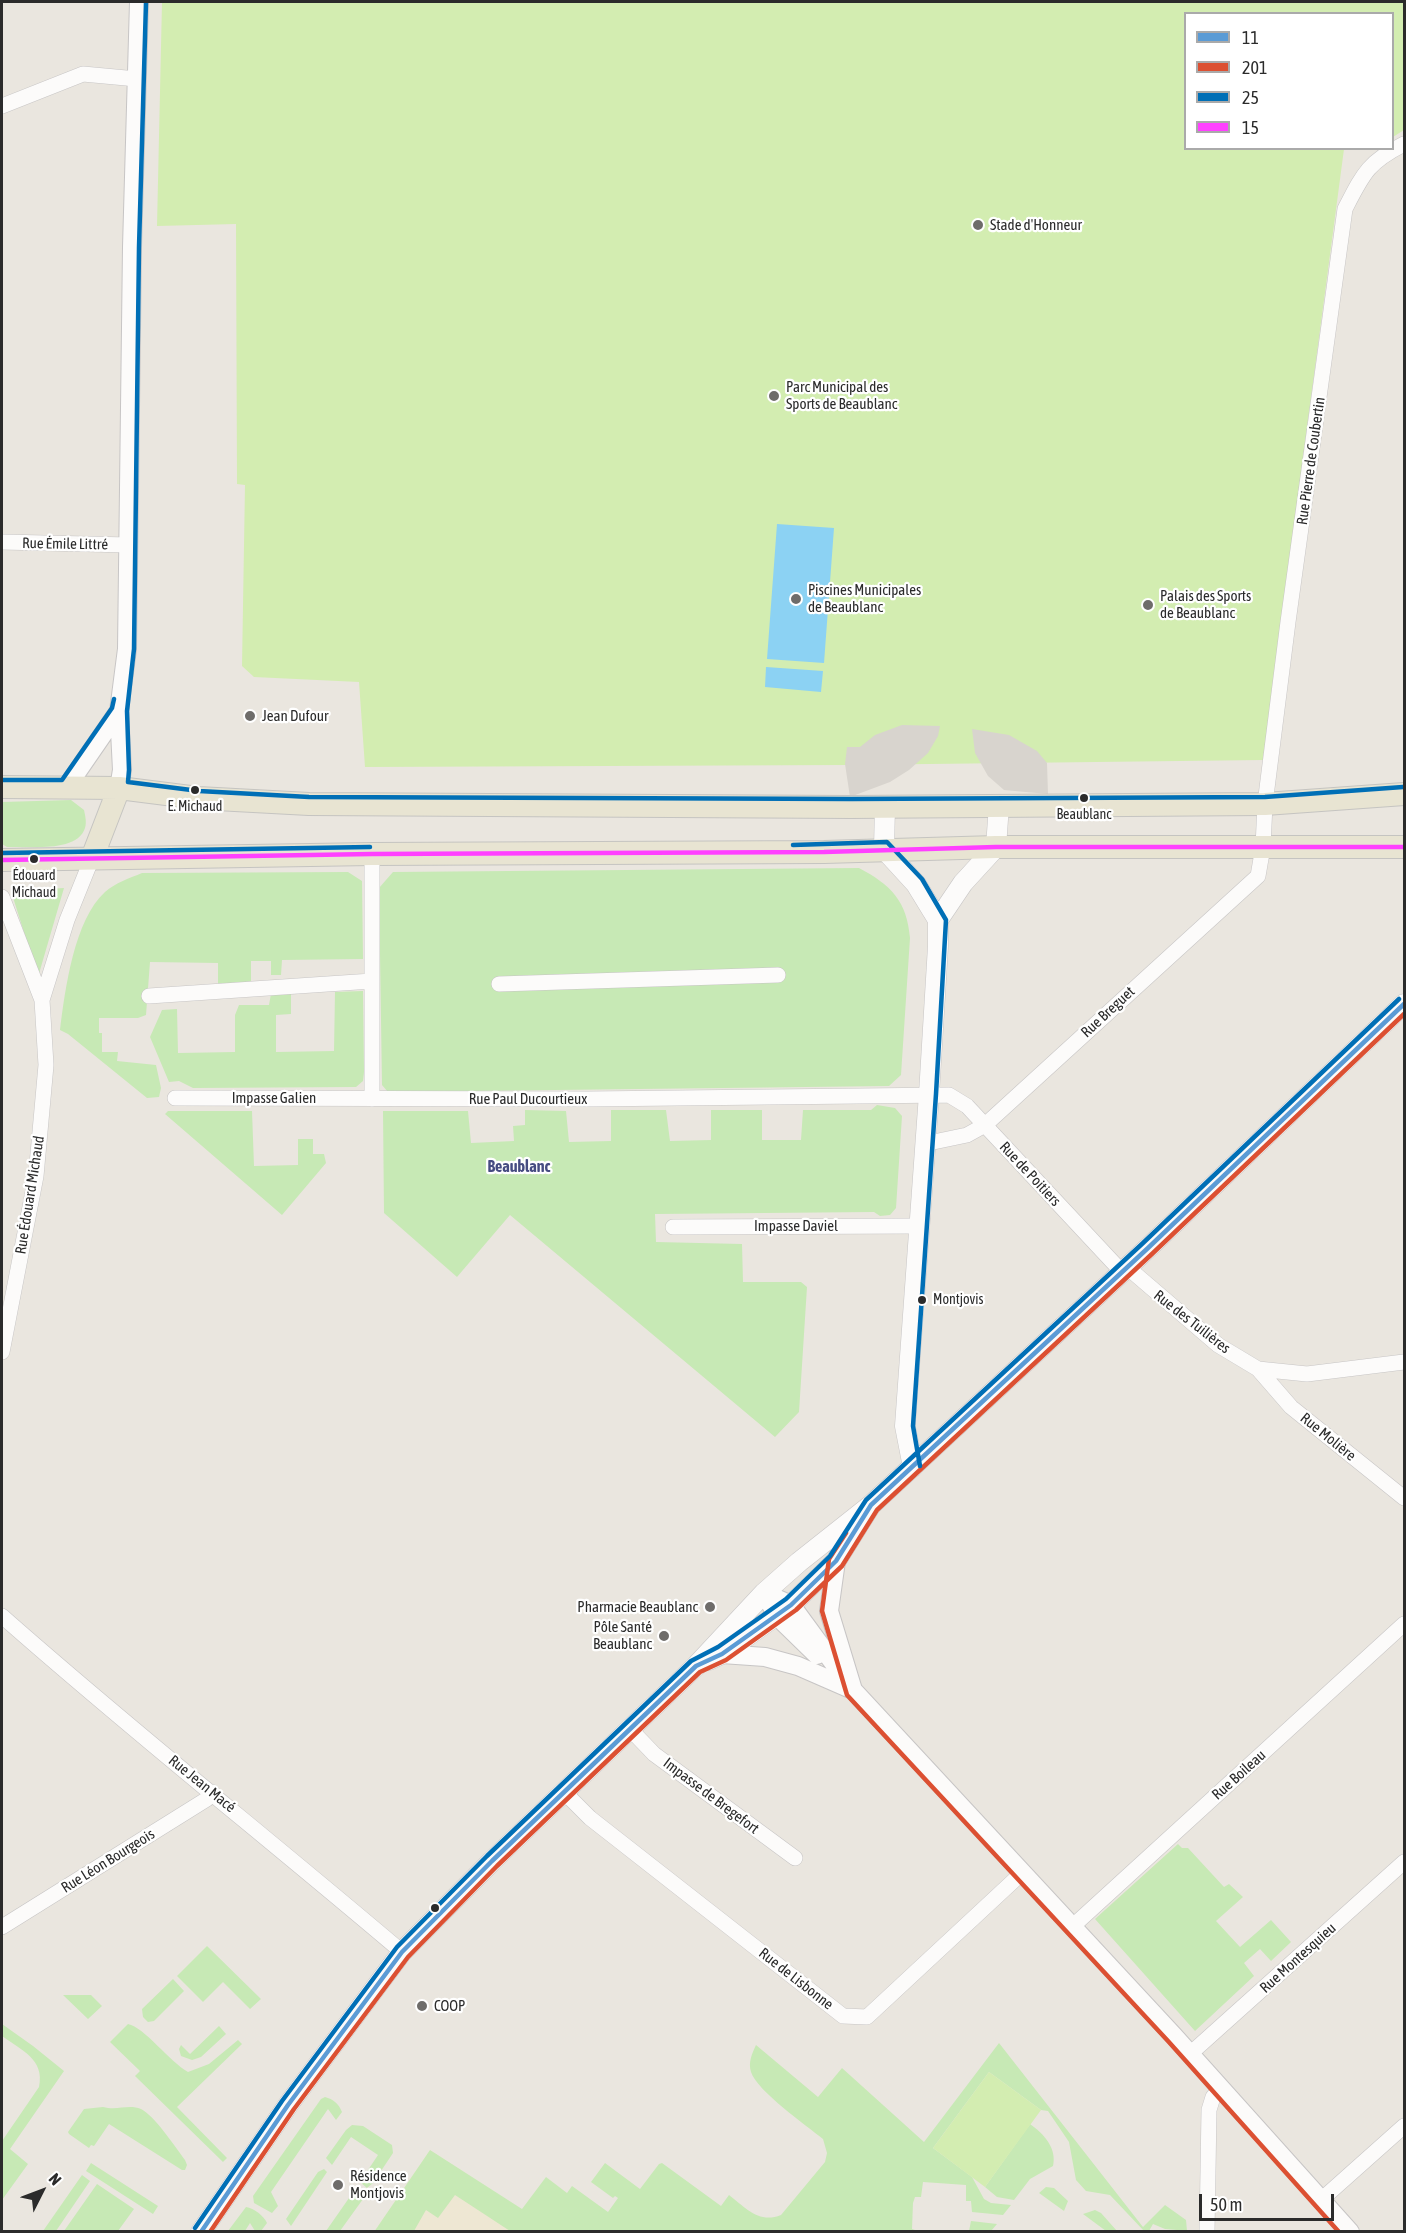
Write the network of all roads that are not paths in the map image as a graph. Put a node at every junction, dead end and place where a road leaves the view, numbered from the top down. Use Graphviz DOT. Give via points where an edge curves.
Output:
graph roads {
  1 [pos="139,2"];
  2 [pos="137,79"];
  3 [pos="2,106"];
  4 [pos="1392,150"];
  5 [pos="2,542"];
  6 [pos="129,545"];
  7 [pos="120,711"];
  8 [pos="2,787"];
  9 [pos="66,788"];
  10 [pos="1404,794"];
  11 [pos="115,797"];
  12 [pos="1265,804"];
  13 [pos="999,805"];
  14 [pos="885,807"];
  15 [pos="996,847"];
  16 [pos="1263,847"];
  17 [pos="1404,847"];
  18 [pos="884,849"];
  19 [pos="372,854"];
  20 [pos="92,858"];
  21 [pos="2,860"];
  22 [pos="2,897"];
  23 [pos="938,920"];
  24 [pos="778,975"];
  25 [pos="372,981"];
  26 [pos="499,984"];
  27 [pos="149,996"];
  28 [pos="42,1000"];
  29 [pos="1404,1004"];
  30 [pos="929,1094"];
  31 [pos="175,1098"];
  32 [pos="372,1099"];
  33 [pos="985,1125"];
  34 [pos="924,1144"];
  35 [pos="919,1226"];
  36 [pos="673,1227"];
  37 [pos="1124,1269"];
  38 [pos="2,1352"];
  39 [pos="1404,1362"];
  40 [pos="1258,1369"];
  41 [pos="913,1467"];
  42 [pos="1404,1498"];
  43 [pos="871,1505"];
  44 [pos="836,1561"];
  45 [pos="764,1593"];
  46 [pos="784,1611"];
  47 [pos="2,1616"];
  48 [pos="1404,1623"];
  49 [pos="722,1654"];
  50 [pos="696,1666"];
  51 [pos="853,1690"];
  52 [pos="631,1730"];
  53 [pos="212,1792"];
  54 [pos="565,1793"];
  55 [pos="795,1858"];
  56 [pos="1404,1862"];
  57 [pos="1023,1872"];
  58 [pos="1073,1926"];
  59 [pos="2,1927"];
  60 [pos="402,1952"];
  61 [pos="1190,2054"];
  62 [pos="1221,2089"];
  63 [pos="1404,2126"];
  64 [pos="1321,2200"];
  65 [pos="201,2232"];
  66 [pos="1207,2232"];
  67 [pos="1350,2232"];
  1 -- 2 [label="street"];
  2 -- 3 [label="street" via="83,74"];
  2 -- 6 [label="street"];
  4 -- 12 [label="street, Rue Pierre de Coubertin" via="1362,175 1345,209"];
  5 -- 6 [label="street, Rue Émile Littré"];
  6 -- 7 [label="street" via="127,649"];
  7 -- 9 [label="street"];
  7 -- 11 [label="street" via="122,770"];
  8 -- 9 [label="main road"];
  9 -- 11 [label="main road"];
  10 -- 12 [label="main road"];
  11 -- 14 [label="main road" via="309,804"];
  11 -- 20 [label="main road, Rue Édouard Michaud"];
  12 -- 13 [label="main road"];
  12 -- 16 [label="street, Rue Pierre de Coubertin"];
  13 -- 14 [label="main road"];
  13 -- 15 [label="main road"];
  14 -- 18 [label="main road"];
  15 -- 16 [label="main road"];
  15 -- 18 [label="main road"];
  15 -- 23 [label="main road" via="963,883"];
  16 -- 17 [label="main road"];
  16 -- 33 [label="street, Rue Breguet" via="1258,876"];
  18 -- 19 [label="main road"];
  18 -- 23 [label="main road" via="916,884"];
  19 -- 20 [label="main road"];
  19 -- 25 [label="street"];
  20 -- 21 [label="main road"];
  20 -- 28 [label="street, Rue Édouard Michaud"];
  22 -- 28 [label="street, Rue Édouard Michaud"];
  23 -- 30 [label="main road"];
  24 -- 26 [label="street"];
  25 -- 27 [label="street"];
  25 -- 32 [label="street"];
  28 -- 38 [label="street, Rue Édouard Michaud" via="46,1065 36,1176"];
  29 -- 37 [label="main road"];
  30 -- 32 [label="street, Rue Paul Ducourtieux"];
  30 -- 33 [label="street, Rue de Poitiers" via="949,1095 967,1106"];
  30 -- 34 [label="main road"];
  31 -- 32 [label="street, Impasse Galien"];
  33 -- 34 [label="street, Rue Breguet" via="967,1135"];
  33 -- 37 [label="street, Rue de Poitiers"];
  34 -- 35 [label="main road"];
  35 -- 36 [label="street, Impasse Daviel"];
  35 -- 41 [label="main road" via="905,1426"];
  37 -- 40 [label="street, Rue des Tuilières" via="1218,1346"];
  37 -- 41 [label="main road"];
  39 -- 40 [label="street, Rue des Tuilières" via="1306,1374"];
  40 -- 42 [label="street, Rue Molière" via="1291,1407"];
  41 -- 43 [label="main road"];
  43 -- 44 [label="main road"];
  43 -- 45 [label="main road"];
  44 -- 46 [label="main road"];
  44 -- 51 [label="street" via="829,1611"];
  45 -- 46 [label="street"];
  45 -- 50 [label="main road"];
  46 -- 49 [label="main road"];
  46 -- 51 [label="street"];
  47 -- 53 [label="street, Rue Jean Macé" via="96,1700"];
  48 -- 58 [label="street, Rue Boileau"];
  49 -- 50 [label="main road"];
  49 -- 51 [label="street" via="758,1656 798,1666"];
  50 -- 52 [label="main road"];
  51 -- 57 [label="street"];
  52 -- 54 [label="main road"];
  52 -- 55 [label="street, Impasse de Bregefort" via="654,1754"];
  53 -- 59 [label="street, Rue Léon Bourgeois"];
  53 -- 60 [label="street, Rue Jean Macé"];
  54 -- 57 [label="street, Rue de Lisbonne" via="590,1818 843,2016 867,2017"];
  54 -- 60 [label="main road"];
  56 -- 61 [label="street, Rue Montesquieu"];
  57 -- 58 [label="street"];
  58 -- 61 [label="street"];
  60 -- 65 [label="main road" via="288,2105"];
  61 -- 62 [label="street"];
  62 -- 64 [label="street"];
  62 -- 66 [label="street" via="1209,2110"];
  63 -- 64 [label="street"];
  64 -- 67 [label="street"];
}
